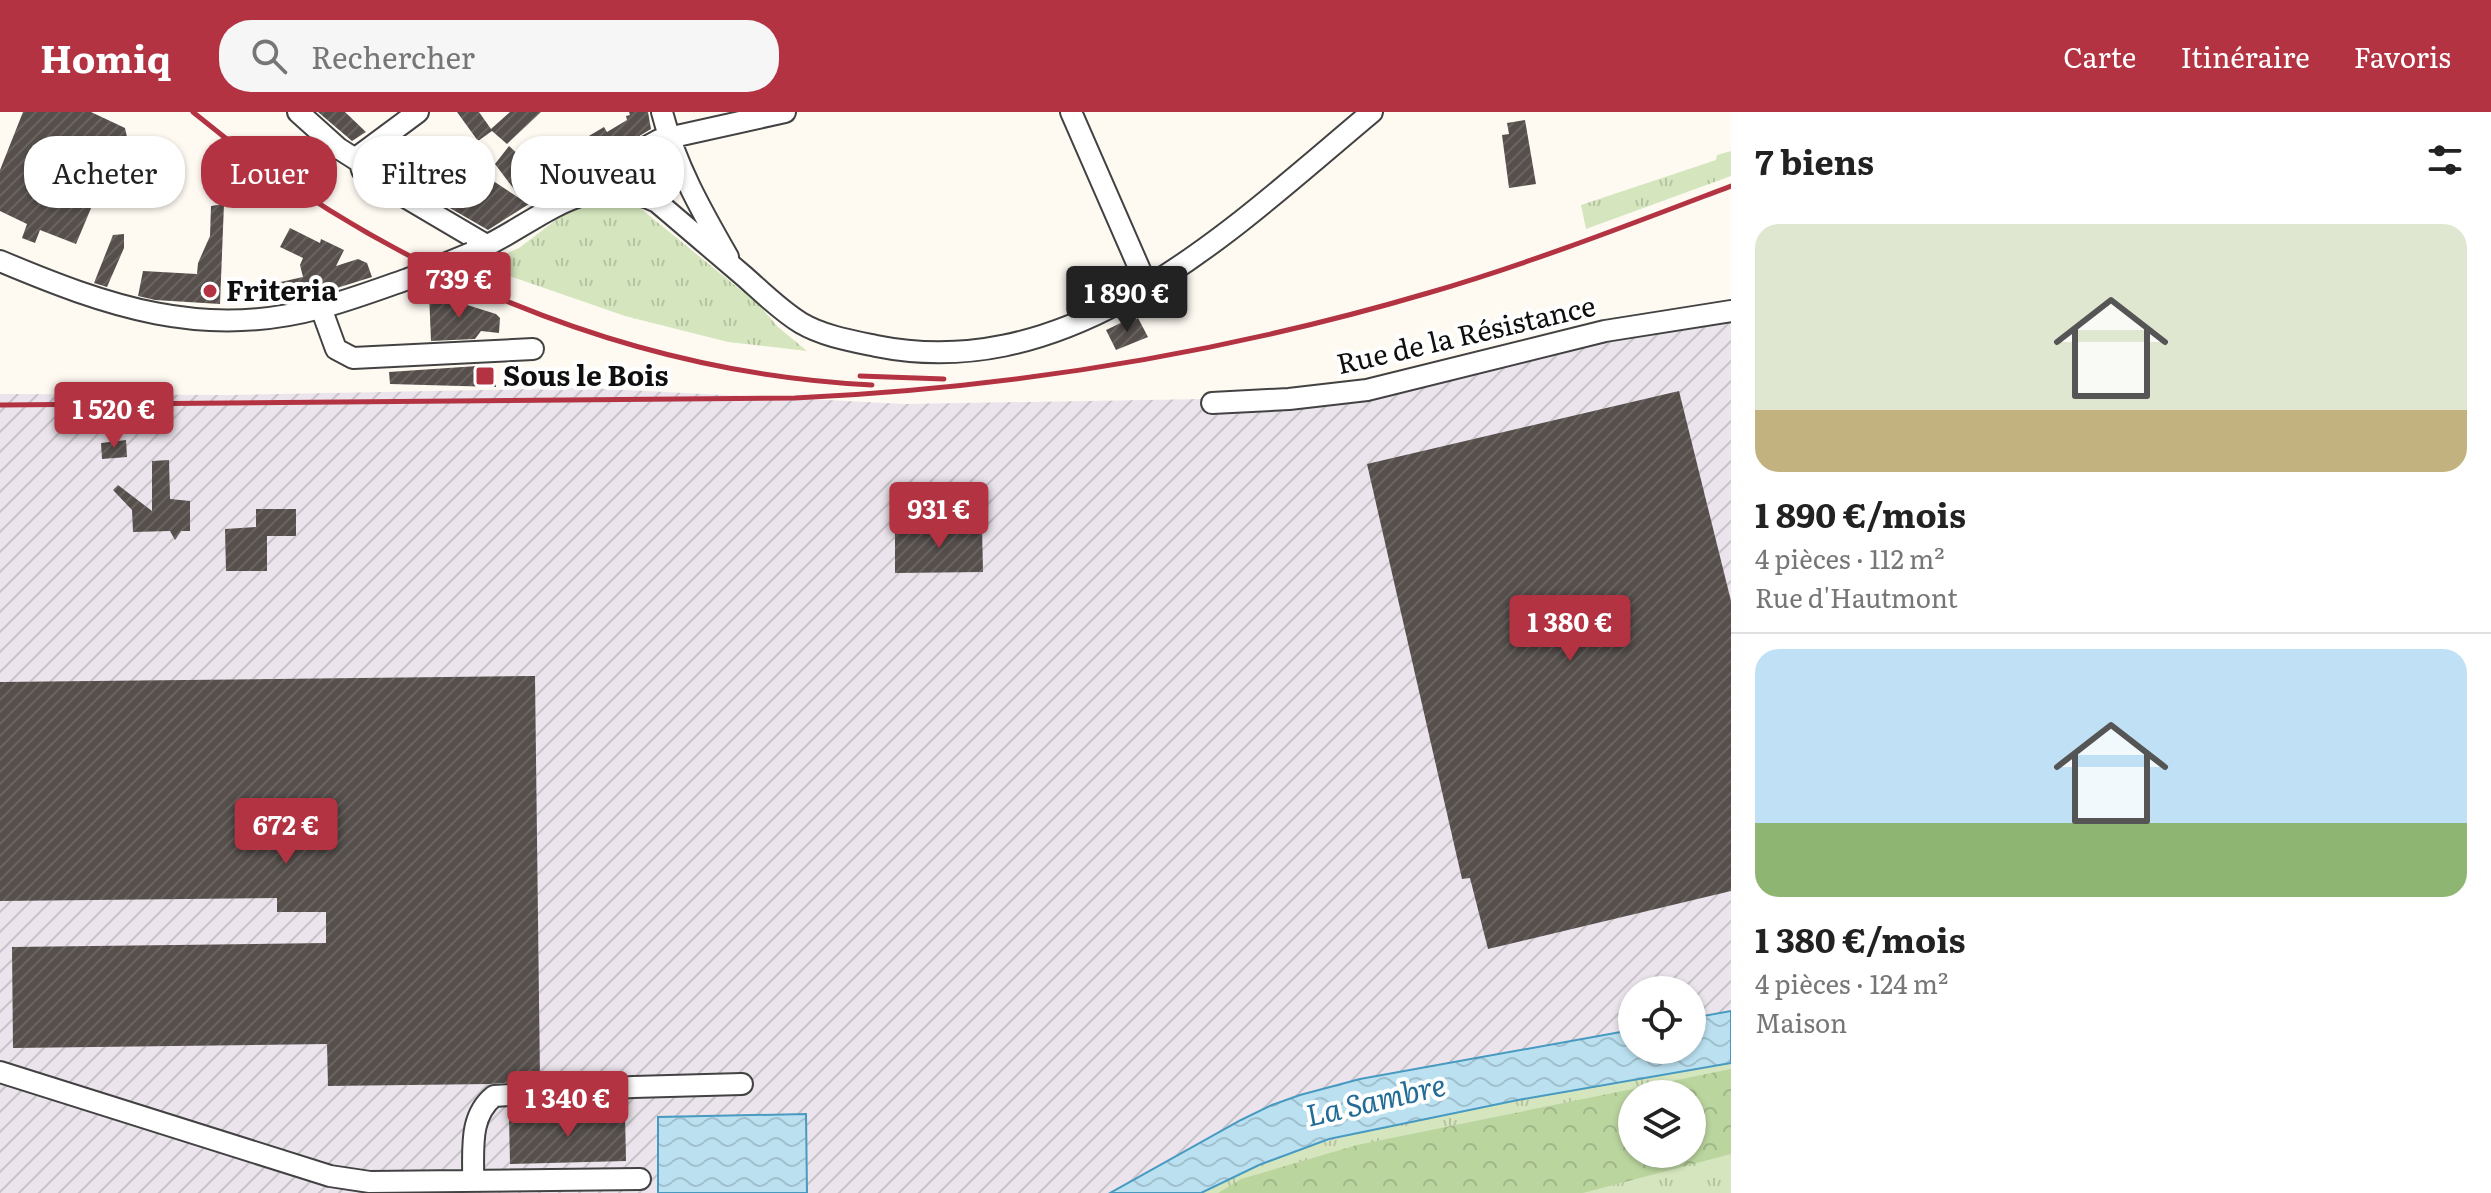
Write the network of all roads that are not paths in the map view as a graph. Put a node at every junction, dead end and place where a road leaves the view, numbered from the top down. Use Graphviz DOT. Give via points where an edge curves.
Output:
graph roads {
  1 [pos="298,112"];
  2 [pos="418,112"];
  3 [pos="662,112"];
  4 [pos="785,112"];
  5 [pos="1071,112"];
  6 [pos="1372,112"];
  7 [pos="386,136"];
  8 [pos="668,136"];
  9 [pos="673,136"];
  10 [pos="353,156"];
  11 [pos="684,174"];
  12 [pos="418,208"];
  13 [pos="553,208"];
  14 [pos="664,208"];
  15 [pos="480,249"];
  16 [pos="0,261"];
  17 [pos="735,268"];
  18 [pos="1147,286"];
  19 [pos="321,308"];
  20 [pos="1731,311"];
  21 [pos="533,349"];
  22 [pos="1212,403"];
  23 [pos="0,1072"];
  24 [pos="742,1084"];
  25 [pos="640,1179"];
  26 [pos="473,1181"];
  1 -- 10 [label="street"];
  2 -- 7 [label="street"];
  3 -- 8 [label="street"];
  4 -- 9 [label="street"];
  5 -- 18 [label="street"];
  6 -- 18 [label="street" via="1205,249"];
  11 -- 17 [label="street"];
  12 -- 15 [label="street"];
  13 -- 15 [label="street"];
  14 -- 17 [label="street"];
  15 -- 19 [label="street, bridge"];
  16 -- 19 [label="street" via="137,311 234,320"];
  17 -- 18 [label="street" via="803,324 913,352 986,350 1034,339"];
  19 -- 21 [label="street" via="336,349 353,358"];
  20 -- 22 [label="street, Rue de la Résistance" via="1605,331 1367,390"];
  23 -- 26 [label="street" via="330,1176 370,1182"];
  24 -- 26 [label="street" via="494,1096 475,1122"];
  25 -- 26 [label="street"];
}
